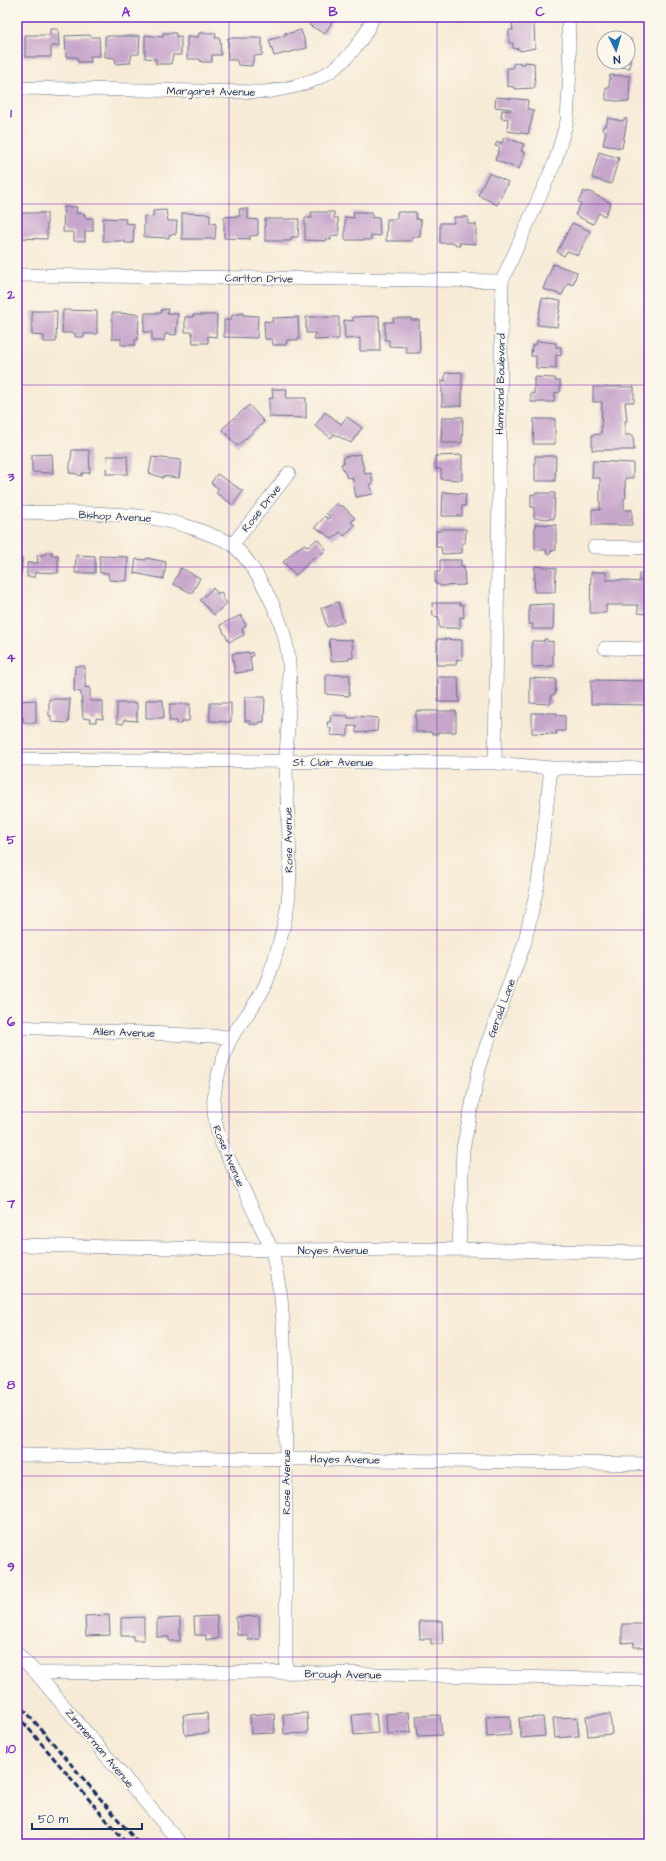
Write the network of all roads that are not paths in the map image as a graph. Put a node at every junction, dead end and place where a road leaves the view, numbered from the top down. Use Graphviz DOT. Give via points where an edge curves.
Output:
graph roads {
  1 [pos="373,17"];
  2 [pos="568,17"];
  3 [pos="17,88"];
  4 [pos="17,275"];
  5 [pos="502,280"];
  6 [pos="289,472"];
  7 [pos="17,512"];
  8 [pos="233,544"];
  9 [pos="594,547"];
  10 [pos="649,548"];
  11 [pos="605,648"];
  12 [pos="649,649"];
  13 [pos="17,759"];
  14 [pos="286,762"];
  15 [pos="495,763"];
  16 [pos="551,768"];
  17 [pos="649,768"];
  18 [pos="17,1027"];
  19 [pos="232,1036"];
  20 [pos="17,1245"];
  21 [pos="459,1249"];
  22 [pos="272,1250"];
  23 [pos="649,1253"];
  24 [pos="17,1455"];
  25 [pos="286,1458"];
  26 [pos="649,1464"];
  27 [pos="17,1653"];
  28 [pos="286,1672"];
  29 [pos="36,1673"];
  30 [pos="649,1680"];
  31 [pos="181,1844"];
  1 -- 3 [label="street, Margaret Avenue" via="345,59 325,75 290,88 265,92"];
  2 -- 5 [label="street, Hammond Boulevard" via="570,69 567,121 555,162"];
  4 -- 5 [label="street, Carlton Drive"];
  5 -- 15 [label="street, Hammond Boulevard"];
  6 -- 8 [label="street, Rose Drive"];
  7 -- 8 [label="street, Bishop Avenue" via="129,514 167,519"];
  8 -- 14 [label="street, Rose Avenue" via="261,580 286,641 291,681"];
  9 -- 10 [label="street"];
  11 -- 12 [label="street"];
  13 -- 14 [label="street, St. Clair Avenue"];
  14 -- 15 [label="street, St. Clair Avenue"];
  14 -- 19 [label="street, Rose Avenue" via="288,903 267,982 252,1010"];
  15 -- 16 [label="street, St. Clair Avenue"];
  16 -- 17 [label="street, St. Clair Avenue"];
  16 -- 21 [label="street, Gerald Lane" via="538,884 528,930 482,1060 463,1148"];
  18 -- 19 [label="street, Allen Avenue"];
  19 -- 22 [label="street, Rose Avenue" via="218,1074 212,1100 215,1124"];
  20 -- 22 [label="street, Noyes Avenue"];
  21 -- 22 [label="street, Noyes Avenue"];
  21 -- 23 [label="street, Noyes Avenue"];
  22 -- 25 [label="street, Rose Avenue" via="281,1297 284,1339"];
  24 -- 25 [label="street, Hayes Avenue"];
  25 -- 26 [label="street, Hayes Avenue"];
  25 -- 28 [label="street, Rose Avenue"];
  27 -- 29 [label="street, Zimmerman Avenue"];
  28 -- 29 [label="street, Brough Avenue"];
  28 -- 30 [label="street, Brough Avenue"];
  29 -- 31 [label="street, Zimmerman Avenue"];
}
